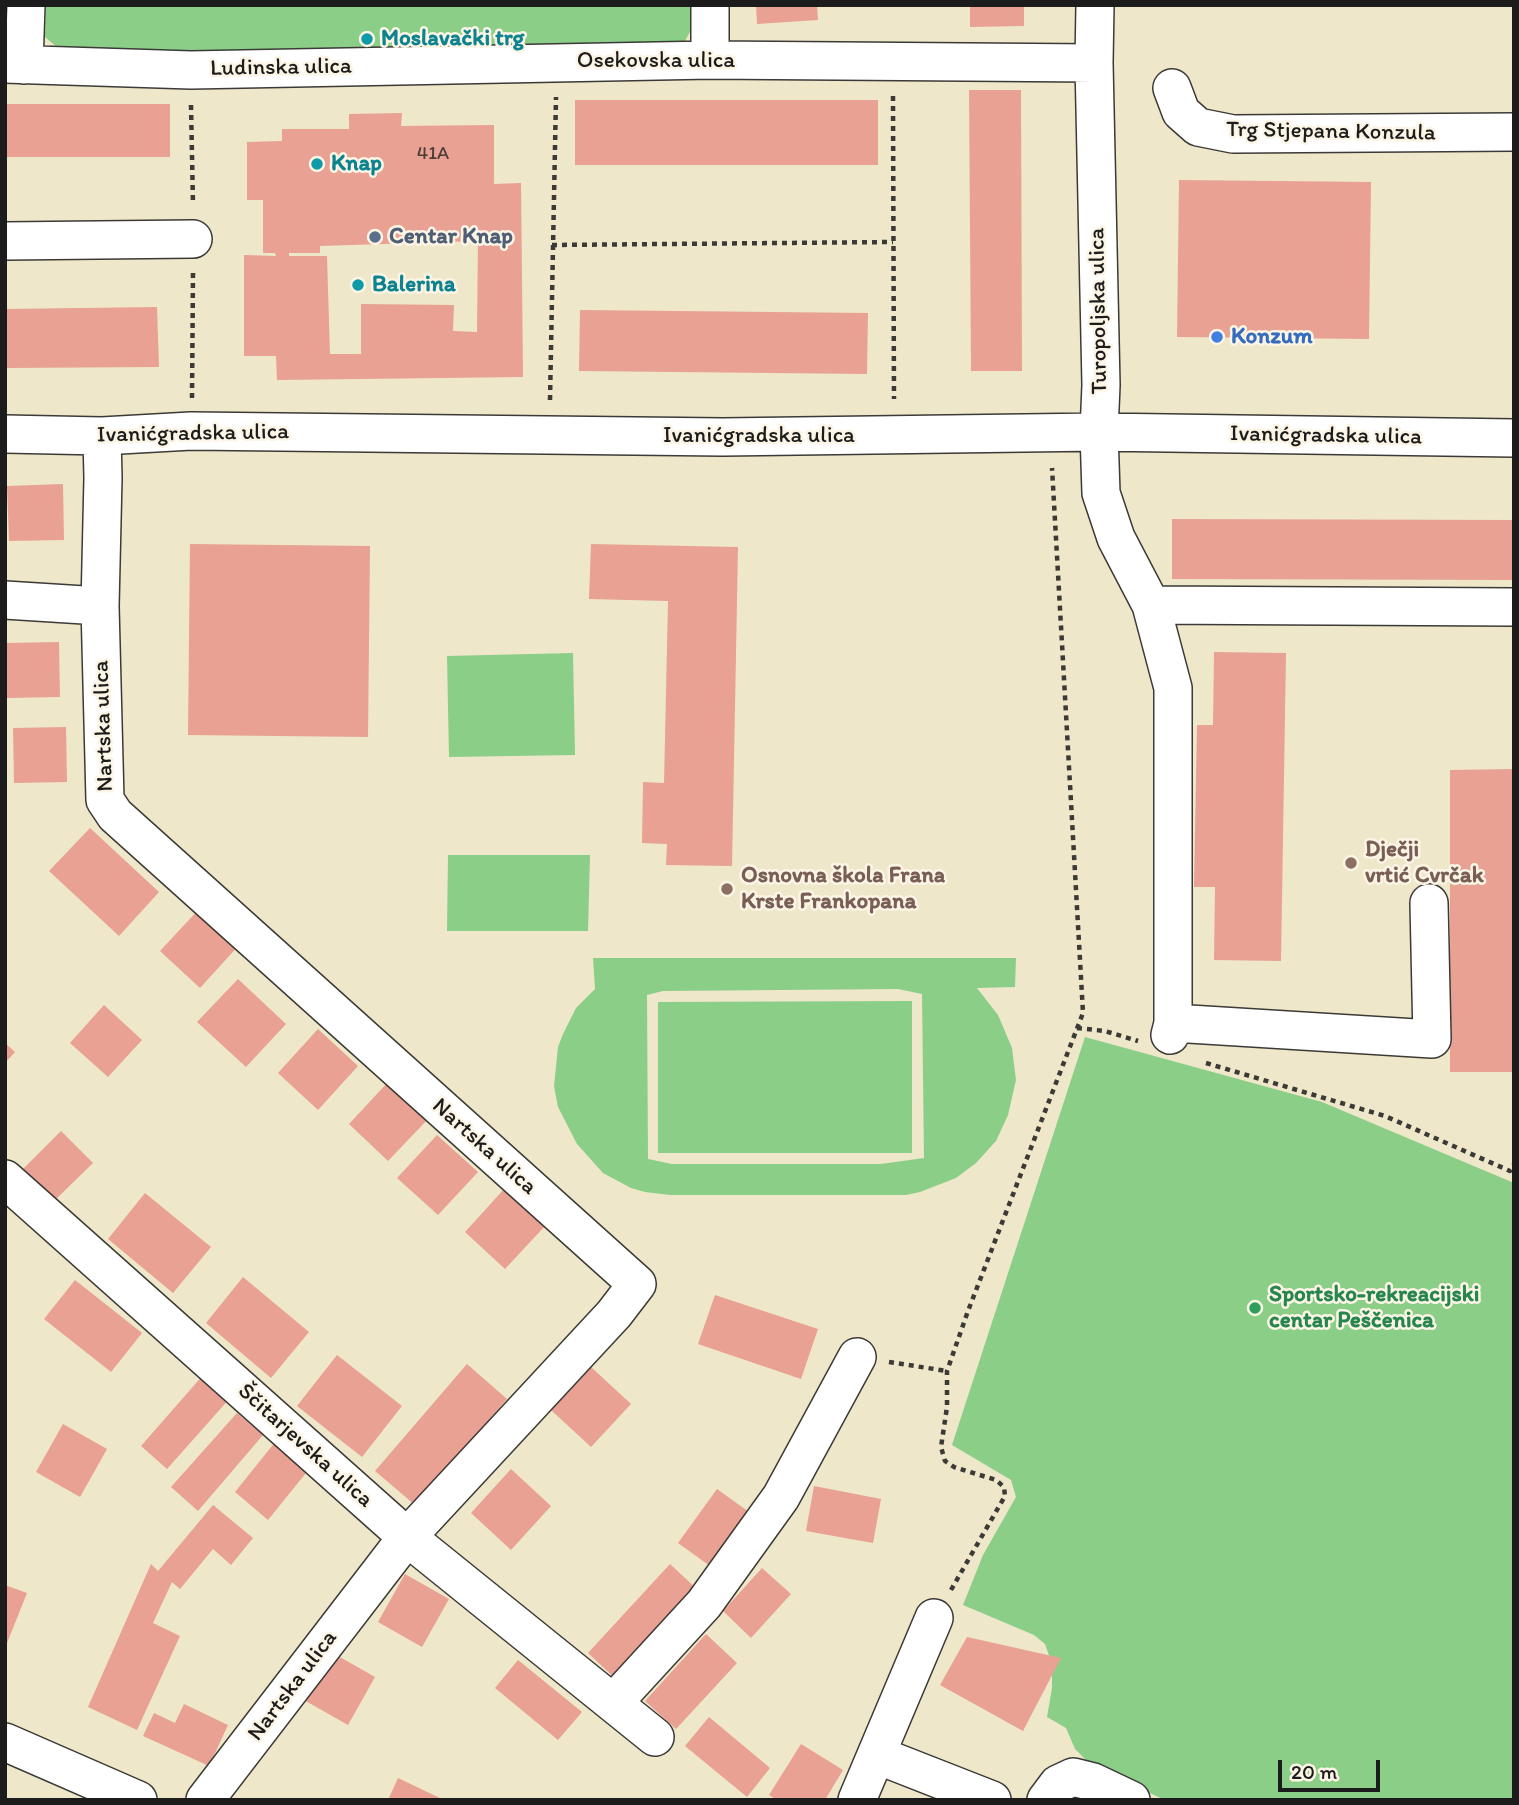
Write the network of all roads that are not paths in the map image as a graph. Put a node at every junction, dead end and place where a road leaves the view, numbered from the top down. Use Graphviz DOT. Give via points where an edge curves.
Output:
graph roads {
  1 [pos="26,5"];
  2 [pos="710,5"];
  3 [pos="1095,5"];
  4 [pos="710,60"];
  5 [pos="556,62"];
  6 [pos="1094,63"];
  7 [pos="15,64"];
  8 [pos="1171,88"];
  9 [pos="1514,132"];
  10 [pos="194,239"];
  11 [pos="5,241"];
  12 [pos="1099,432"];
  13 [pos="5,434"];
  14 [pos="102,436"];
  15 [pos="1514,438"];
  16 [pos="5,600"];
  17 [pos="1151,605"];
  18 [pos="100,606"];
  19 [pos="1514,607"];
  20 [pos="1429,903"];
  21 [pos="5,1179"];
  22 [pos="857,1357"];
  23 [pos="407,1537"];
  24 [pos="934,1618"];
  25 [pos="614,1702"];
  26 [pos="655,1737"];
  27 [pos="5,1742"];
  28 [pos="877,1755"];
  29 [pos="138,1800"];
  30 [pos="205,1800"];
  31 [pos="857,1800"];
  32 [pos="992,1800"];
  33 [pos="1046,1800"];
  34 [pos="1131,1800"];
  1 -- 7 [label="street"];
  2 -- 4 [label="street"];
  3 -- 6 [label="street, Turopoljska ulica"];
  4 -- 5 [label="street, Osekovska ulica"];
  4 -- 6 [label="street, Osekovska ulica"];
  5 -- 7 [label="street, Ludinska ulica" via="191,69"];
  6 -- 12 [label="street, Turopoljska ulica"];
  8 -- 9 [label="street, Trg Stjepana Konzula" via="1181,113 1198,127 1233,134"];
  10 -- 11 [label="street"];
  12 -- 14 [label="street, Ivanićgradska ulica" via="571,437 191,431"];
  12 -- 15 [label="street, Ivanićgradska ulica"];
  12 -- 17 [label="street, Turopoljska ulica" via="1101,493 1116,538"];
  13 -- 14 [label="street, Ivanićgradska ulica"];
  14 -- 18 [label="street, Nartska ulica"];
  16 -- 18 [label="street"];
  17 -- 19 [label="street"];
  17 -- 20 [label="street, Turopoljska ulica" via="1173,688 1162,1033 1432,1039"];
  18 -- 23 [label="street, Nartska ulica" via="105,800 115,815 636,1284 614,1314"];
  21 -- 23 [label="street, Ščitarjevska ulica"];
  22 -- 25 [label="street" via="781,1497 704,1604"];
  23 -- 25 [label="street, Ščitarjevska ulica"];
  23 -- 30 [label="street, Nartska ulica"];
  24 -- 28 [label="street"];
  25 -- 26 [label="street, Ščitarjevska ulica"];
  27 -- 29 [label="street"];
  28 -- 31 [label="street"];
  28 -- 32 [label="street"];
  33 -- 34 [label="street" via="1058,1784 1073,1777"];
}
